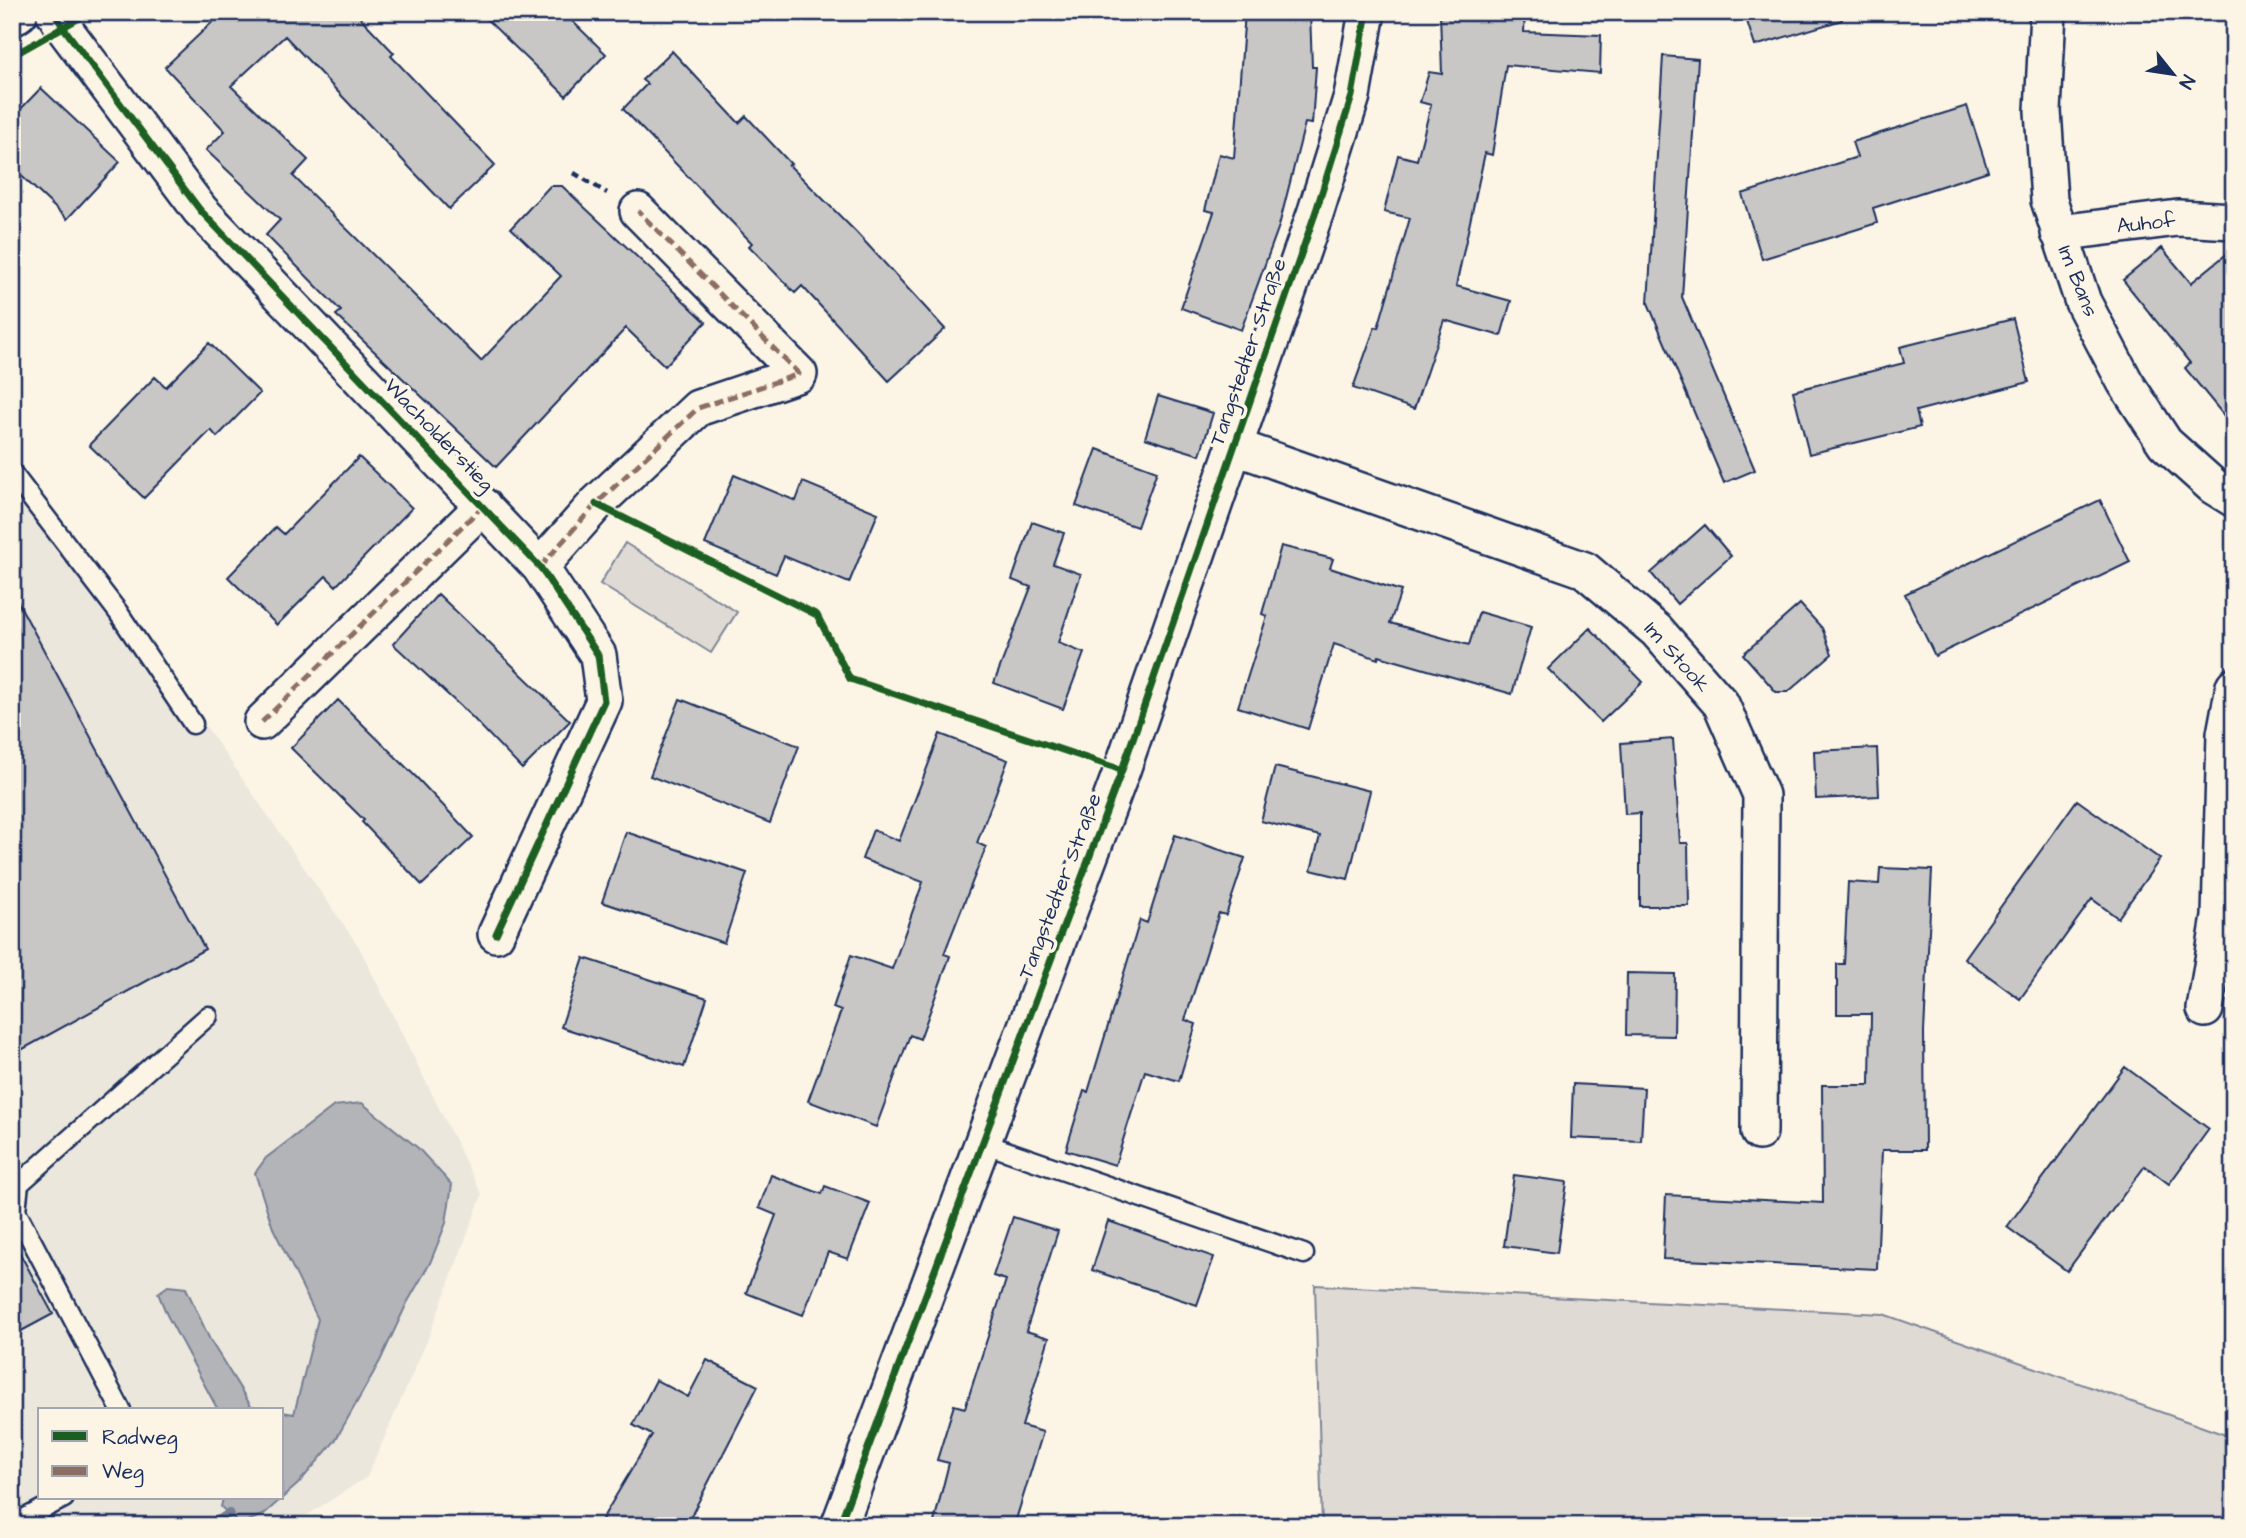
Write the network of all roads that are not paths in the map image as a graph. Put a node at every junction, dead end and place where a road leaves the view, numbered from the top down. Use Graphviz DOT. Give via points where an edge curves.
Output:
graph roads {
  1 [pos="18,12"];
  2 [pos="54,12"];
  3 [pos="1367,12"];
  4 [pos="2049,12"];
  5 [pos="12,16"];
  6 [pos="638,211"];
  7 [pos="2234,221"];
  8 [pos="2059,233"];
  9 [pos="1233,446"];
  10 [pos="12,473"];
  11 [pos="2234,499"];
  12 [pos="483,506"];
  13 [pos="540,567"];
  14 [pos="2234,686"];
  15 [pos="262,722"];
  16 [pos="193,724"];
  17 [pos="496,934"];
  18 [pos="2205,1009"];
  19 [pos="208,1016"];
  20 [pos="1759,1132"];
  21 [pos="983,1143"];
  22 [pos="1304,1254"];
  23 [pos="120,1408"];
  24 [pos="60,1500"];
  25 [pos="12,1525"];
  26 [pos="839,1526"];
  1 -- 5 [label="main road"];
  2 -- 12 [label="street, Wacholderstieg" via="200,210"];
  3 -- 9 [label="street, Tangstedter Straße" via="1352,96"];
  4 -- 8 [label="street, Im Bans" via="2043,111 2049,200"];
  6 -- 13 [label="street" via="799,374 698,408 596,504"];
  7 -- 8 [label="street, Auhof" via="2178,218"];
  8 -- 11 [label="street, Im Bans" via="2083,302 2125,382 2165,443"];
  9 -- 20 [label="street, Im Stook" via="1585,570 1657,631 1721,704 1761,795"];
  9 -- 21 [label="street, Tangstedter Straße" via="1122,770"];
  10 -- 16 [label="lane" via="118,612"];
  12 -- 13 [label="street, Wacholderstieg"];
  12 -- 15 [label="street, Wacholderstieg"];
  13 -- 17 [label="street, Wacholderstieg" via="598,655 604,701"];
  14 -- 18 [label="street" via="2225,734 2220,917"];
  19 -- 23 [label="lane" via="19,1184 16,1211"];
  21 -- 22 [label="lane"];
  21 -- 26 [label="street, Tangstedter Straße"];
  24 -- 25 [label="lane"];
}
